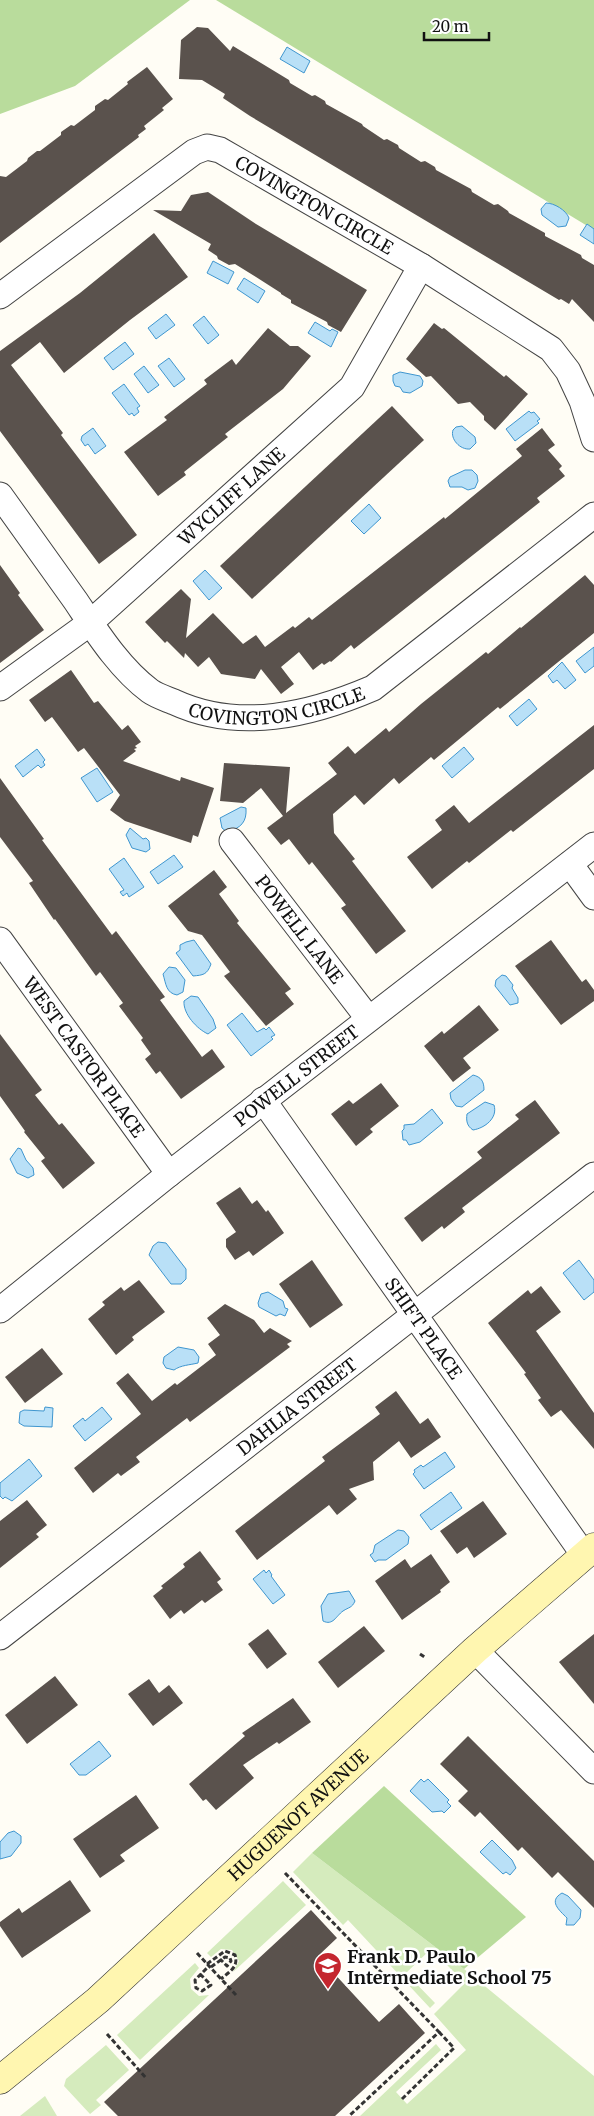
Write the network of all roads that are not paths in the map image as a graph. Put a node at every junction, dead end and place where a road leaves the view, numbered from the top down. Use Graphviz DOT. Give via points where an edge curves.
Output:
graph roads {
  1 [pos="421,266"];
  2 [pos="0,296"];
  3 [pos="594,439"];
  4 [pos="0,494"];
  5 [pos="594,515"];
  6 [pos="90,623"];
  7 [pos="0,688"];
  8 [pos="232,841"];
  9 [pos="594,845"];
  10 [pos="570,864"];
  11 [pos="594,897"];
  12 [pos="0,940"];
  13 [pos="368,1018"];
  14 [pos="263,1100"];
  15 [pos="169,1174"];
  16 [pos="594,1175"];
  17 [pos="0,1310"];
  18 [pos="415,1315"];
  19 [pos="589,1551"];
  20 [pos="0,1637"];
  21 [pos="475,1650"];
  22 [pos="594,1771"];
  23 [pos="0,2080"];
  1 -- 2 [label="street, COVINGTON CIRCLE" via="220,150 206,147 194,152"];
  1 -- 3 [label="street, COVINGTON CIRCLE" via="551,349 568,371"];
  1 -- 6 [label="street, WYCLIFF LANE" via="352,387"];
  4 -- 6 [label="street, COVINGTON CIRCLE"];
  5 -- 6 [label="street, COVINGTON CIRCLE" via="373,688 342,701 273,718 207,714 151,691 120,661"];
  6 -- 7 [label="street, WYCLIFF LANE"];
  8 -- 13 [label="street, POWELL LANE"];
  9 -- 10 [label="street, POWELL STREET"];
  10 -- 11 [label="street"];
  10 -- 13 [label="street, POWELL STREET"];
  12 -- 15 [label="street, WEST CASTOR PLACE"];
  13 -- 14 [label="street, POWELL STREET"];
  14 -- 15 [label="street, POWELL STREET"];
  14 -- 18 [label="street, SHIFT PLACE"];
  15 -- 17 [label="street, POWELL STREET"];
  16 -- 18 [label="street, DAHLIA STREET"];
  18 -- 19 [label="street, SHIFT PLACE"];
  18 -- 20 [label="street, DAHLIA STREET"];
  19 -- 21 [label="street, HUGUENOT AVENUE"];
  21 -- 22 [label="street"];
  21 -- 23 [label="street, HUGUENOT AVENUE" via="98,2000"];
}
